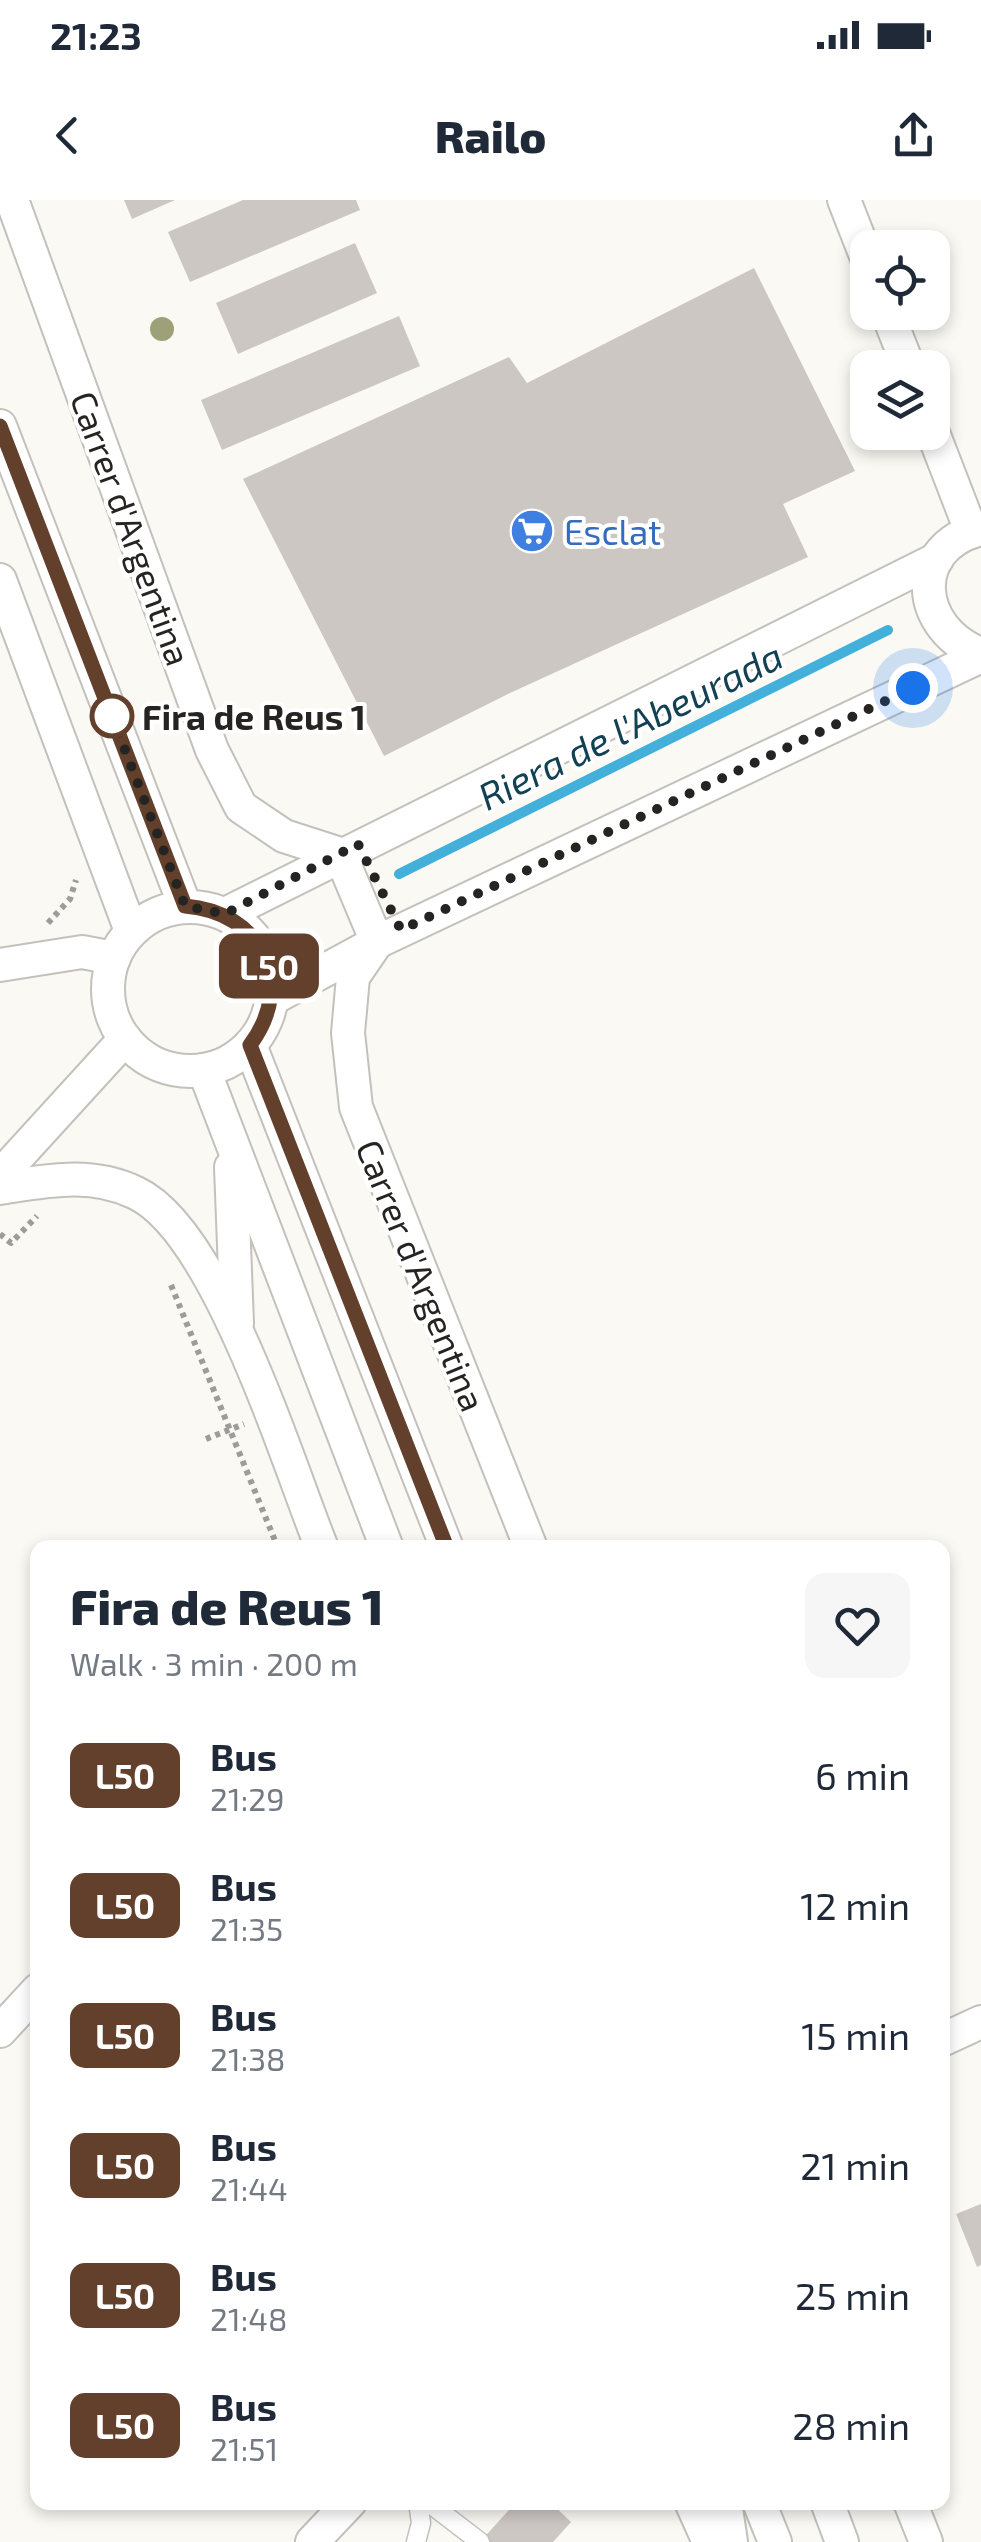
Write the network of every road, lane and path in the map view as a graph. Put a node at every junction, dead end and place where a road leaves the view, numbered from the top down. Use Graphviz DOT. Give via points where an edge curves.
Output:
graph roads {
  1 [pos="12,200"];
  2 [pos="844,200"];
  3 [pos="856,230"];
  4 [pos="0,426"];
  5 [pos="941,450"];
  6 [pos="976,530"];
  7 [pos="937,559"];
  8 [pos="0,580"];
  9 [pos="981,655"];
  10 [pos="340,854"];
  11 [pos="78,877"];
  12 [pos="185,906"];
  13 [pos="225,914"];
  14 [pos="41,929"];
  15 [pos="377,942"];
  16 [pos="122,945"];
  17 [pos="0,965"];
  18 [pos="272,999"];
  19 [pos="124,1039"];
  20 [pos="250,1045"];
  21 [pos="204,1070"];
  22 [pos="230,1138"];
  23 [pos="0,1176"];
  24 [pos="0,1188"];
  25 [pos="48,1210"];
  26 [pos="0,1234"];
  27 [pos="165,1269"];
  28 [pos="238,1337"];
  29 [pos="275,1540"];
  30 [pos="319,1540"];
  31 [pos="384,1540"];
  32 [pos="444,1540"];
  33 [pos="528,1540"];
  34 [pos="30,1999"];
  35 [pos="981,2022"];
  36 [pos="0,2031"];
  37 [pos="950,2036"];
  38 [pos="342,2510"];
  39 [pos="419,2510"];
  40 [pos="438,2510"];
  41 [pos="694,2510"];
  42 [pos="726,2510"];
  43 [pos="762,2510"];
  44 [pos="830,2510"];
  45 [pos="913,2510"];
  46 [pos="312,2542"];
  47 [pos="416,2542"];
  48 [pos="480,2542"];
  49 [pos="708,2542"];
  50 [pos="731,2542"];
  51 [pos="775,2542"];
  52 [pos="842,2542"];
  53 [pos="926,2542"];
  1 -- 10 [label="street, Carrer d'Argentina" via="212,750 241,807 284,836"];
  2 -- 3 [label="street"];
  4 -- 12 [label="street"];
  5 -- 6 [label="street"];
  6 -- 7 [label="street"];
  7 -- 9 [label="street" via="928,594 934,616 958,645"];
  7 -- 10 [label="street"];
  8 -- 16 [label="street"];
  9 -- 15 [label="street"];
  10 -- 13 [label="street"];
  10 -- 15 [label="street"];
  11 -- 14 [label="path" via="70,899"];
  12 -- 13 [label="street"];
  12 -- 16 [label="street" via="156,914"];
  13 -- 18 [label="street" via="253,935 269,965"];
  15 -- 18 [label="street"];
  15 -- 33 [label="street, Carrer d'Argentina" via="353,977 348,1033 356,1107"];
  16 -- 17 [label="street"];
  16 -- 19 [label="street" via="108,989"];
  18 -- 20 [label="street"];
  19 -- 21 [label="street" via="160,1066"];
  19 -- 23 [label="street"];
  20 -- 21 [label="street" via="230,1062"];
  20 -- 32 [label="street"];
  21 -- 22 [label="street"];
  22 -- 28 [label="street"];
  22 -- 31 [label="street"];
  24 -- 28 [label="street" via="64,1178 102,1181 166,1210"];
  25 -- 26 [label="path" via="11,1243"];
  27 -- 29 [label="path"];
  28 -- 30 [label="street"];
  34 -- 36 [label="street"];
  35 -- 37 [label="street"];
  38 -- 46 [label="street"];
  39 -- 47 [label="lane"];
  40 -- 48 [label="lane"];
  41 -- 49 [label="street"];
  42 -- 50 [label="street"];
  43 -- 51 [label="street"];
  44 -- 52 [label="street"];
  45 -- 53 [label="street"];
}
